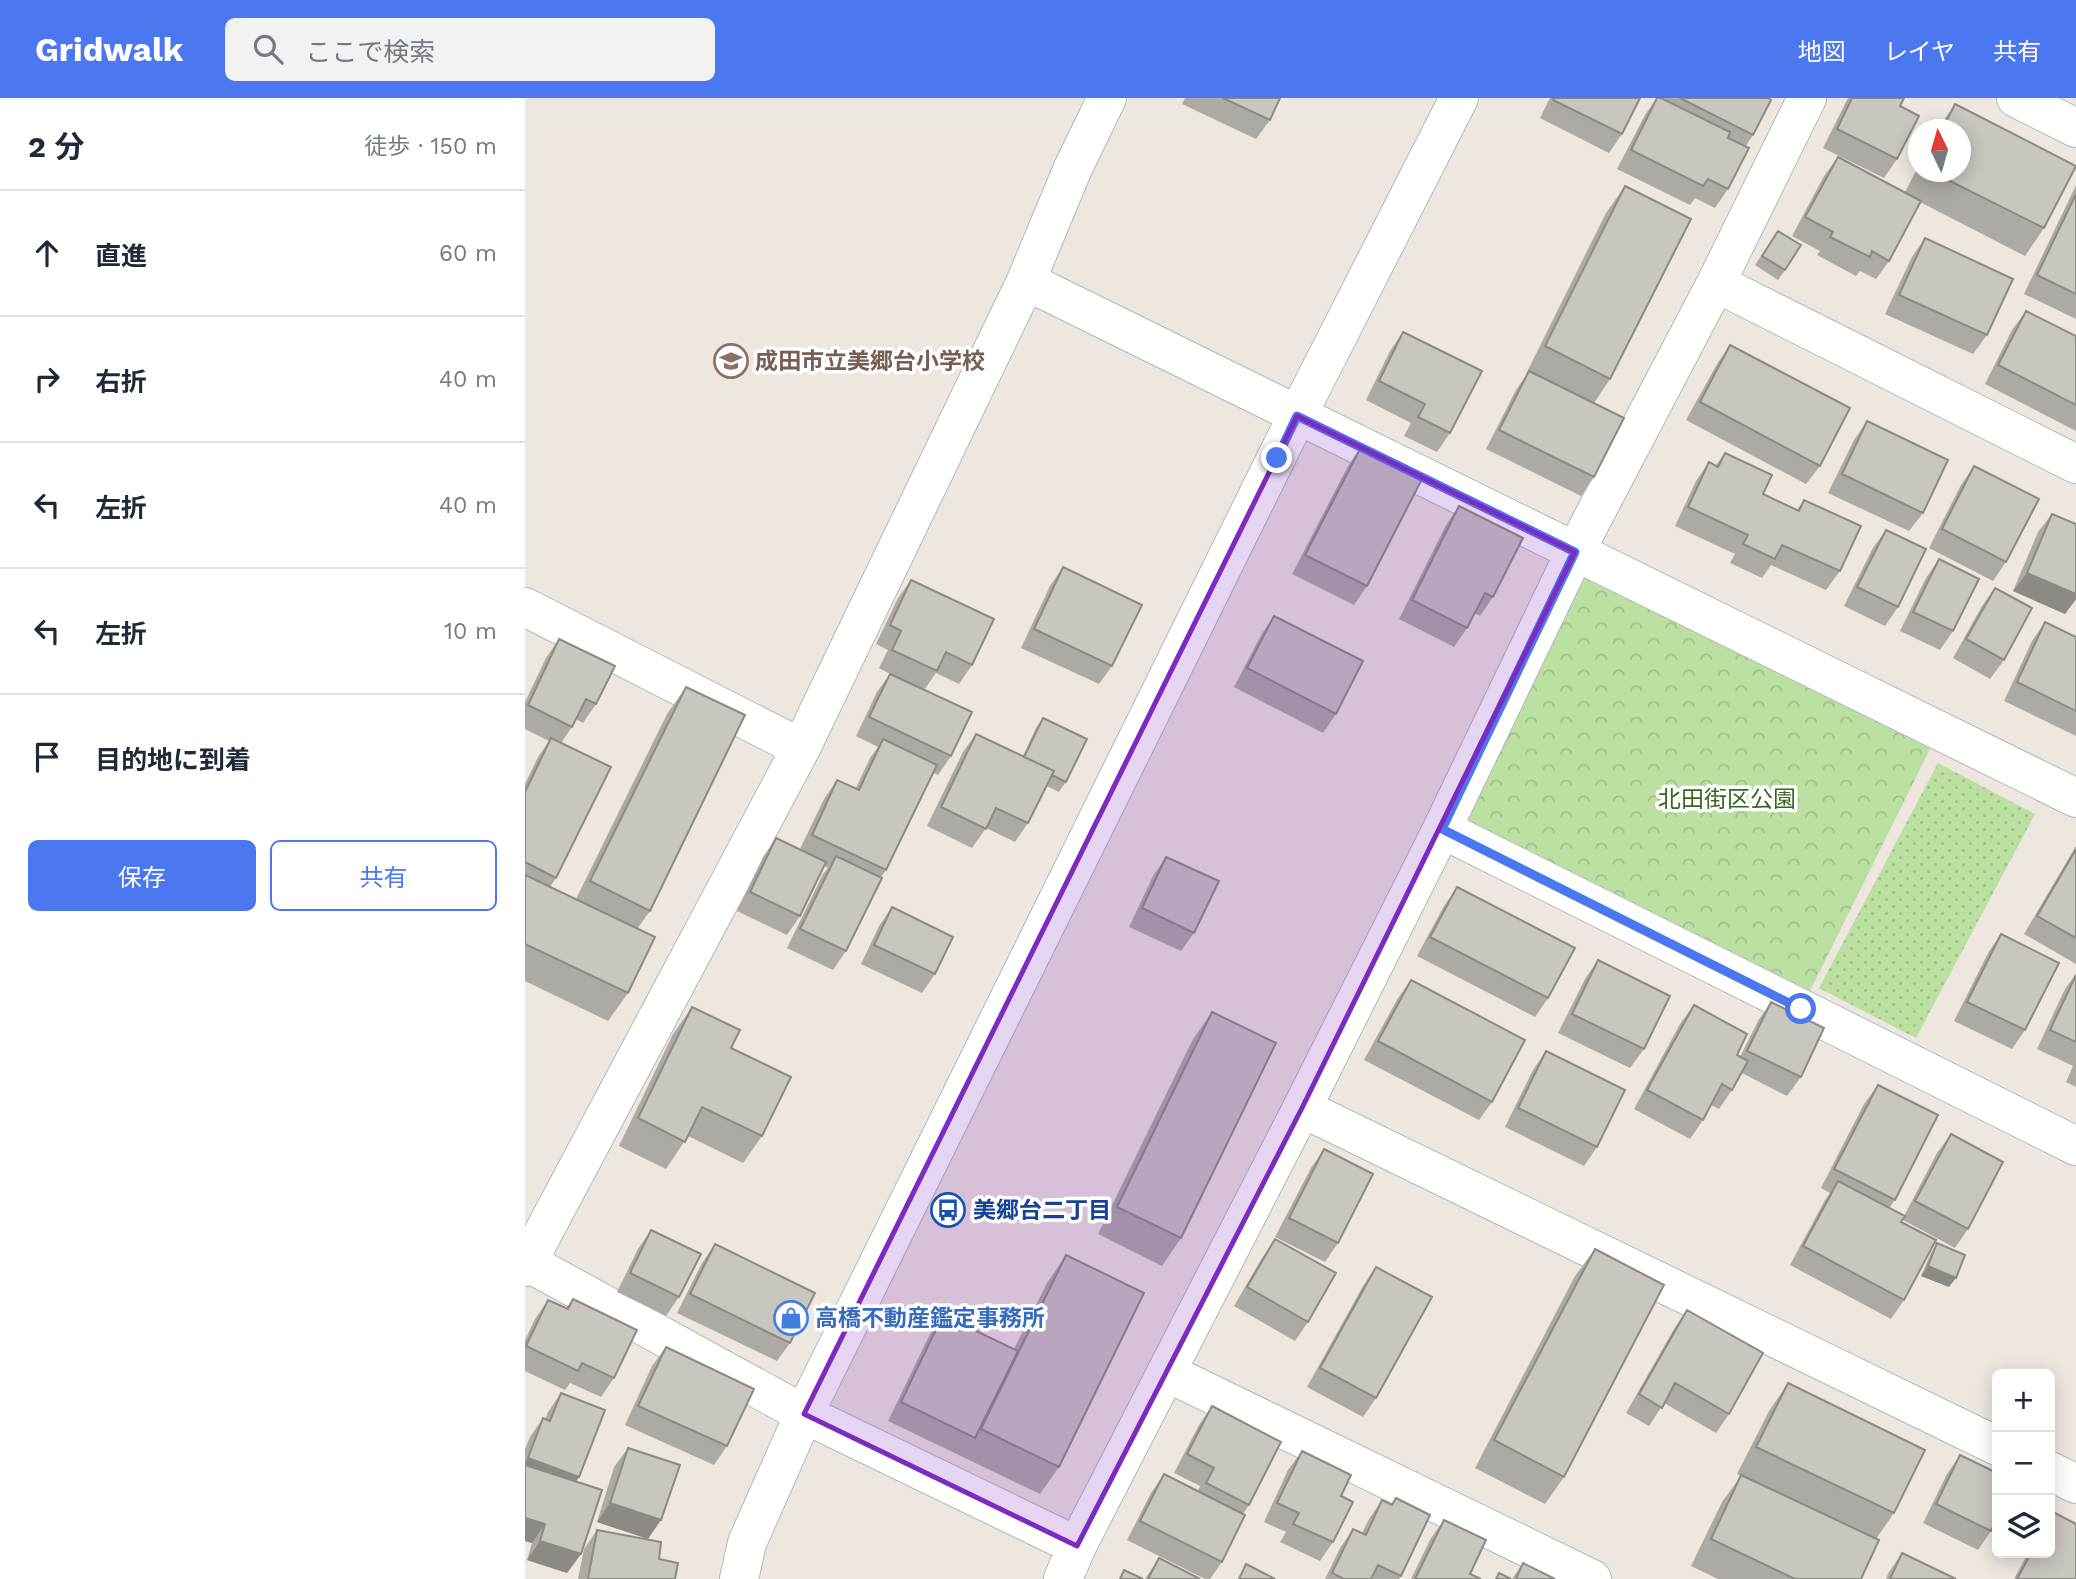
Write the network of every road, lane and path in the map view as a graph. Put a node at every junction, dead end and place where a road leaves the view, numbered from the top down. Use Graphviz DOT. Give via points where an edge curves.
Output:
graph roads {
  1 [pos="1108,98"];
  2 [pos="1459,98"];
  3 [pos="1807,98"];
  4 [pos="2016,98"];
  5 [pos="2076,128"];
  6 [pos="1026,281"];
  7 [pos="1716,283"];
  8 [pos="1297,416"];
  9 [pos="2076,464"];
  10 [pos="1575,552"];
  11 [pos="529,619"];
  12 [pos="801,748"];
  13 [pos="2076,798"];
  14 [pos="1442,829"];
  15 [pos="1302,1108"];
  16 [pos="2076,1146"];
  17 [pos="526,1264"];
  18 [pos="1166,1372"];
  19 [pos="804,1414"];
  20 [pos="1992,1444"];
  21 [pos="2055,1474"];
  22 [pos="2076,1484"];
  23 [pos="1070,1563"];
  24 [pos="739,1579"];
  25 [pos="1592,1579"];
  1 -- 6 [label="street"];
  2 -- 8 [label="street"];
  3 -- 7 [label="street"];
  4 -- 5 [label="street"];
  6 -- 8 [label="street"];
  6 -- 12 [label="street"];
  7 -- 9 [label="street"];
  7 -- 10 [label="street"];
  8 -- 10 [label="street"];
  8 -- 19 [label="street"];
  10 -- 13 [label="street"];
  10 -- 14 [label="street"];
  11 -- 12 [label="street"];
  12 -- 17 [label="street"];
  14 -- 15 [label="street"];
  14 -- 16 [label="street"];
  15 -- 18 [label="street"];
  15 -- 20 [label="street"];
  17 -- 19 [label="street"];
  18 -- 23 [label="street"];
  18 -- 25 [label="street"];
  19 -- 23 [label="street"];
  19 -- 24 [label="street" via="747,1543"];
  21 -- 22 [label="street"];
}
